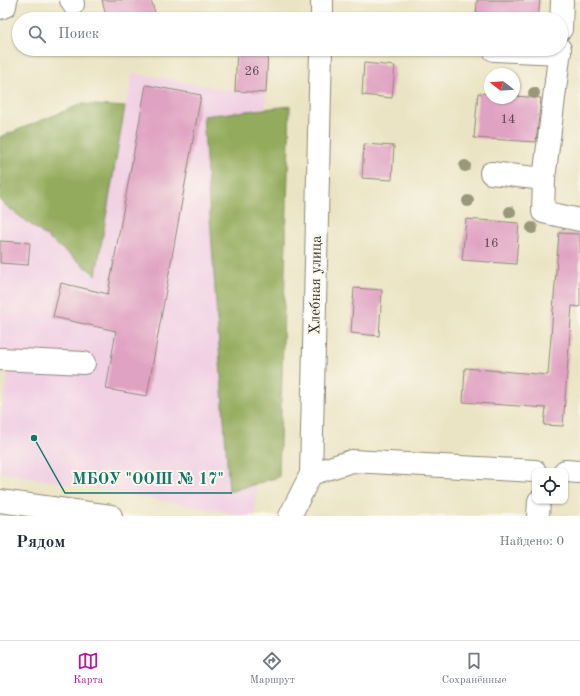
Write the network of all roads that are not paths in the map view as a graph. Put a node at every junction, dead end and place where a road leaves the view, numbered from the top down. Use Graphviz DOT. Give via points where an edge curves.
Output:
graph roads {
  1 [pos="6,0"];
  2 [pos="322,0"];
  3 [pos="562,0"];
  4 [pos="0,8"];
  5 [pos="322,12"];
  6 [pos="562,12"];
  7 [pos="321,56"];
  8 [pos="559,56"];
  9 [pos="491,173"];
  10 [pos="544,179"];
  11 [pos="580,220"];
  12 [pos="0,359"];
  13 [pos="84,363"];
  14 [pos="532,471"];
  15 [pos="568,471"];
  16 [pos="580,472"];
  17 [pos="310,474"];
  18 [pos="0,501"];
  19 [pos="539,504"];
  20 [pos="111,516"];
  21 [pos="290,516"];
  22 [pos="538,516"];
  1 -- 4 [label="street" via="5,6"];
  2 -- 5 [label="street"];
  3 -- 6 [label="street"];
  7 -- 17 [label="street, Хлебная улица"];
  8 -- 10 [label="street"];
  9 -- 10 [label="street"];
  10 -- 11 [label="street" via="542,212"];
  12 -- 13 [label="street"];
  14 -- 17 [label="street" via="352,461"];
  15 -- 16 [label="street"];
  17 -- 21 [label="street, Хлебная улица"];
  18 -- 20 [label="street"];
  19 -- 22 [label="street"];
}
